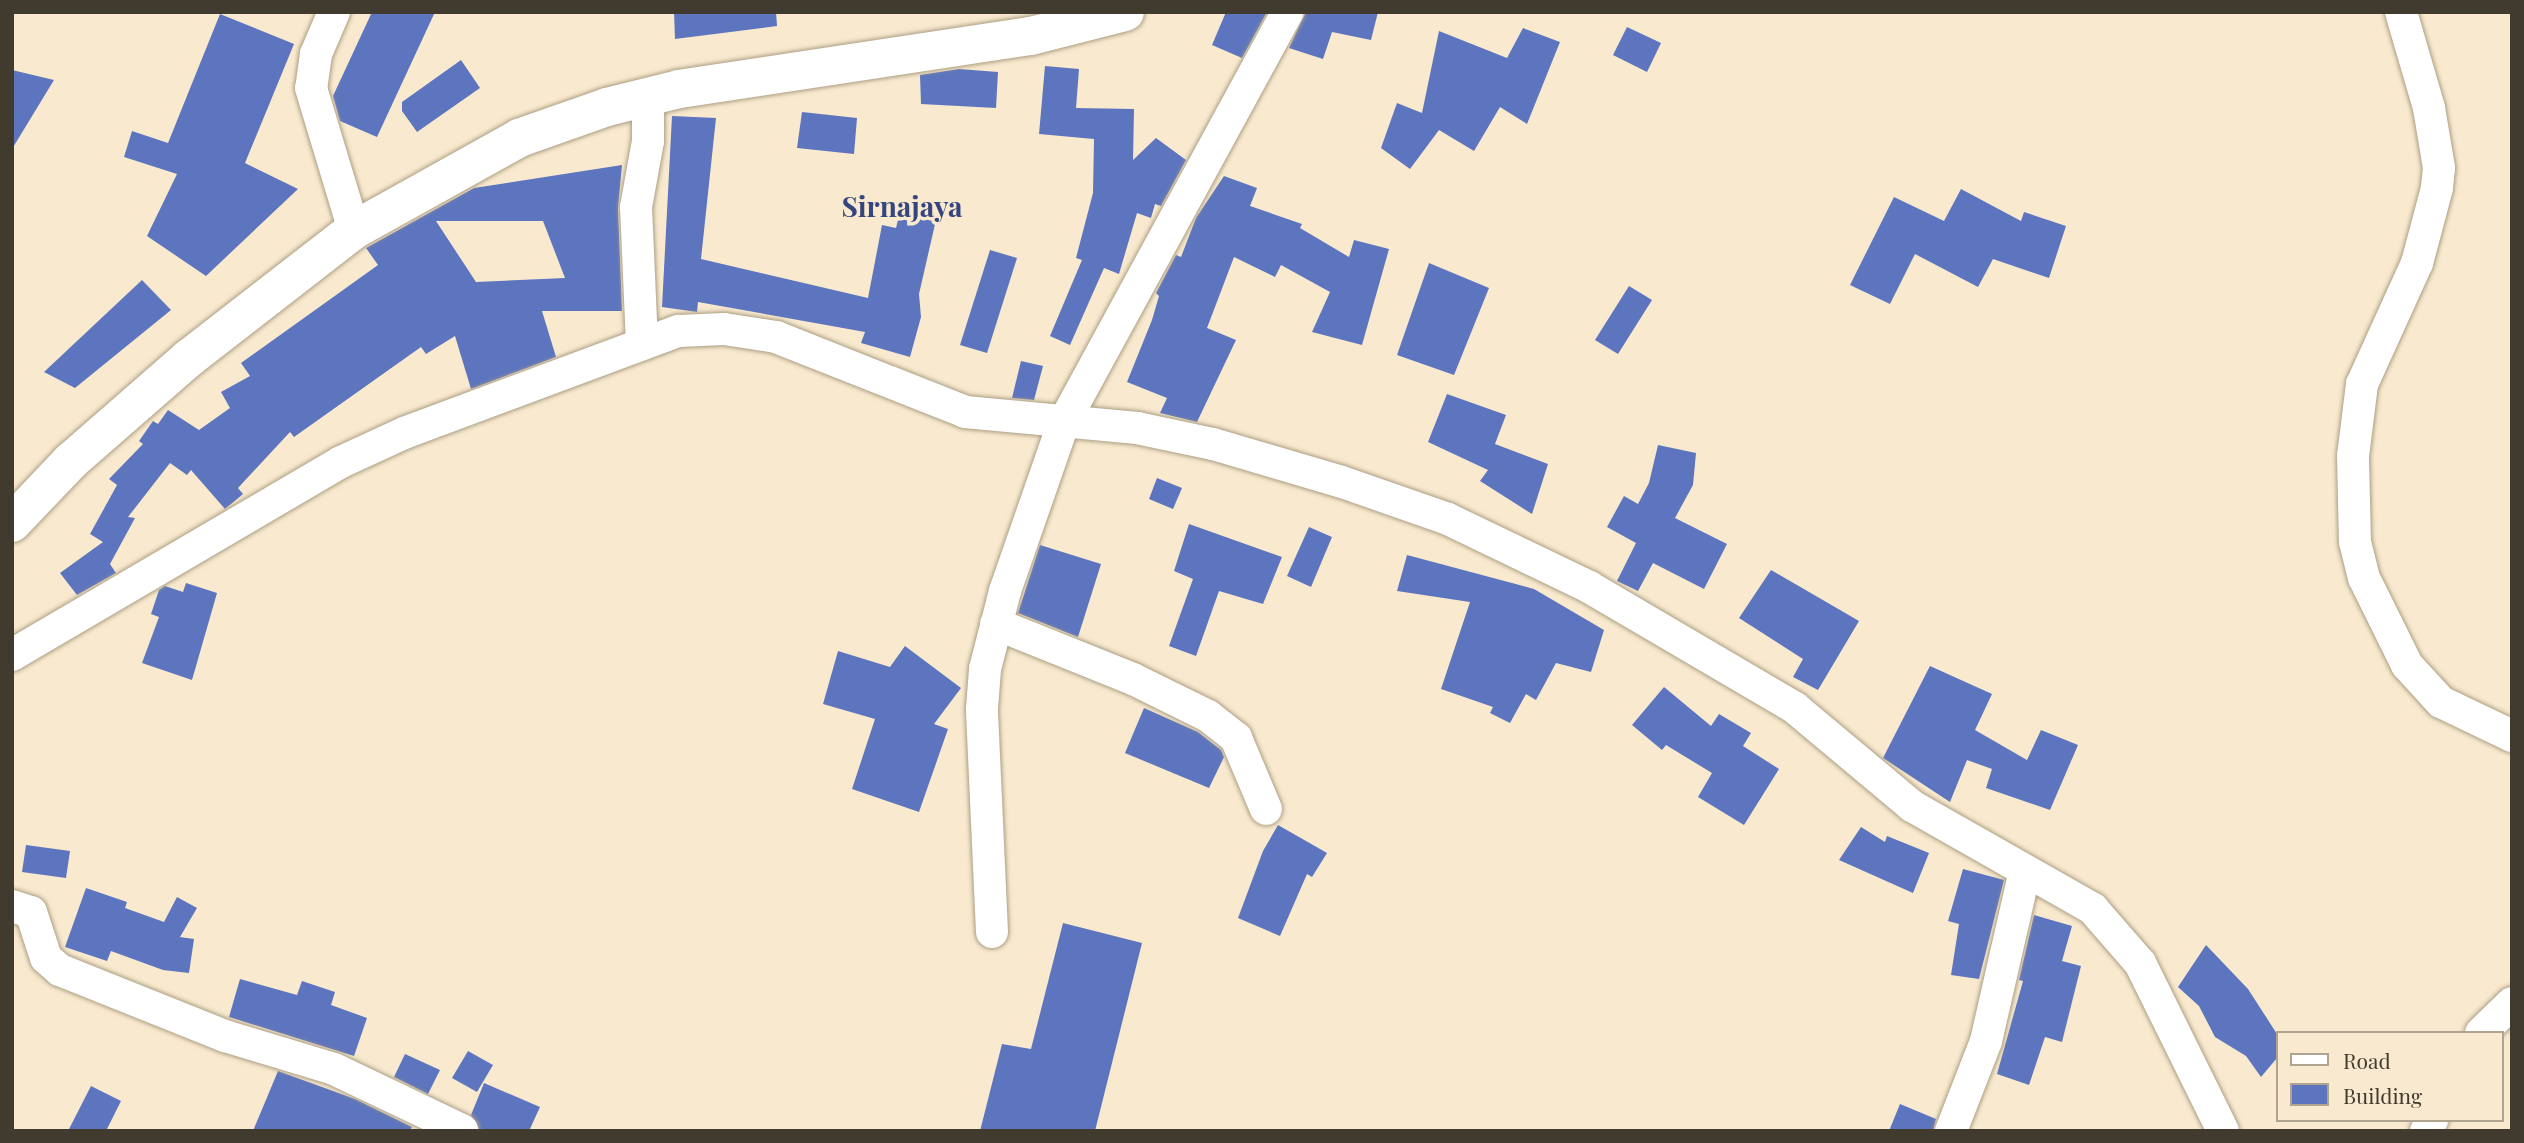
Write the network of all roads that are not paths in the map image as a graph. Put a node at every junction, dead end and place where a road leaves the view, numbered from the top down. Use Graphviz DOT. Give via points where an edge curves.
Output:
graph roads {
  1 [pos="334,12"];
  2 [pos="1125,12"];
  3 [pos="1288,12"];
  4 [pos="2401,12"];
  5 [pos="648,97"];
  6 [pos="355,230"];
  7 [pos="642,344"];
  8 [pos="1064,422"];
  9 [pos="12,523"];
  10 [pos="996,624"];
  11 [pos="12,655"];
  12 [pos="2512,736"];
  13 [pos="1266,809"];
  14 [pos="2025,871"];
  15 [pos="12,906"];
  16 [pos="992,932"];
  17 [pos="2512,1003"];
  18 [pos="2483,1031"];
  19 [pos="461,1130"];
  20 [pos="1951,1131"];
  21 [pos="2223,1131"];
  1 -- 6 [label="street" via="316,54 311,88"];
  2 -- 5 [label="street" via="1031,36 741,76"];
  3 -- 8 [label="street"];
  4 -- 12 [label="street" via="2429,108 2439,168 2417,263 2362,384 2353,456 2355,542 2364,578 2407,665 2441,702"];
  5 -- 6 [label="street" via="519,138"];
  5 -- 7 [label="street" via="648,141 636,207"];
  6 -- 9 [label="street" via="169,376 71,461"];
  7 -- 8 [label="street" via="699,328 776,337 965,412"];
  7 -- 11 [label="street" via="370,448"];
  8 -- 10 [label="street"];
  8 -- 14 [label="street" via="1137,428 1213,444 1353,486 1483,535 1589,587 1795,708 1891,792"];
  10 -- 13 [label="street" via="1133,679 1208,716 1236,738"];
  10 -- 16 [label="street" via="982,709"];
  14 -- 20 [label="street" via="1986,1041"];
  14 -- 21 [label="street" via="2093,909 2125,941 2156,992"];
  15 -- 19 [label="street" via="31,912 46,958 60,970 225,1035 334,1069"];
  17 -- 18 [label="street"];
}
